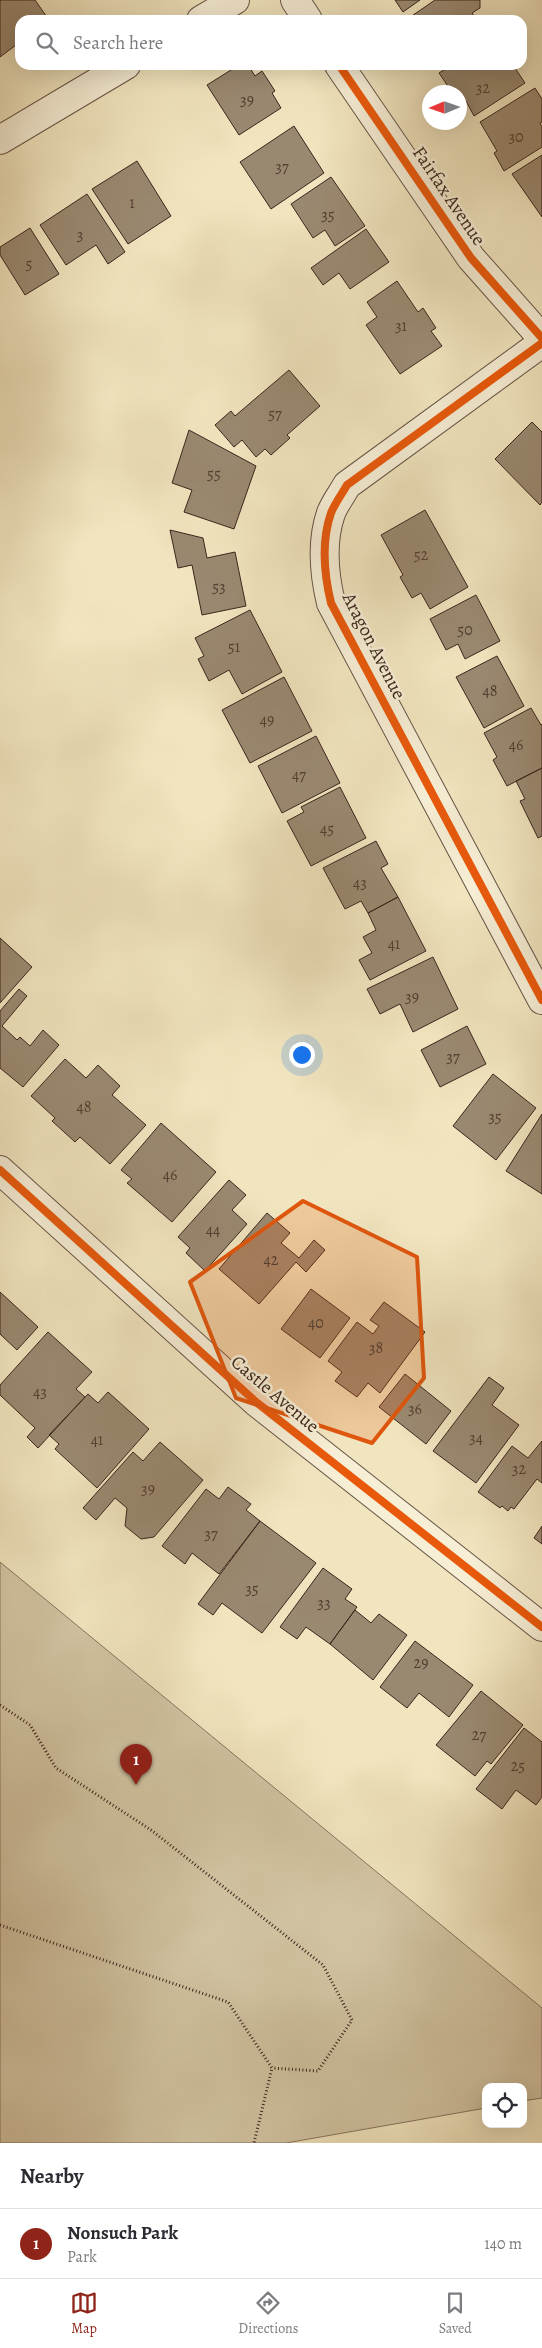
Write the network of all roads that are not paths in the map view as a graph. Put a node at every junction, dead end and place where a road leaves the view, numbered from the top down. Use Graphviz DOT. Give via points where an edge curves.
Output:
graph roads {
  1 [pos="235,0"];
  2 [pos="295,0"];
  3 [pos="210,15"];
  4 [pos="305,15"];
  5 [pos="118,70"];
  6 [pos="342,70"];
  7 [pos="0,140"];
  8 [pos="542,338"];
  9 [pos="542,343"];
  10 [pos="542,1000"];
  11 [pos="0,1170"];
  12 [pos="542,1627"];
  1 -- 3 [label="street"];
  2 -- 4 [label="street"];
  5 -- 7 [label="street"];
  6 -- 8 [label="street, Fairfax Avenue" via="471,258"];
  9 -- 10 [label="street, Aragon Avenue" via="347,485 331,512 324,577 332,603"];
  11 -- 12 [label="street, Castle Avenue" via="256,1402"];
}
